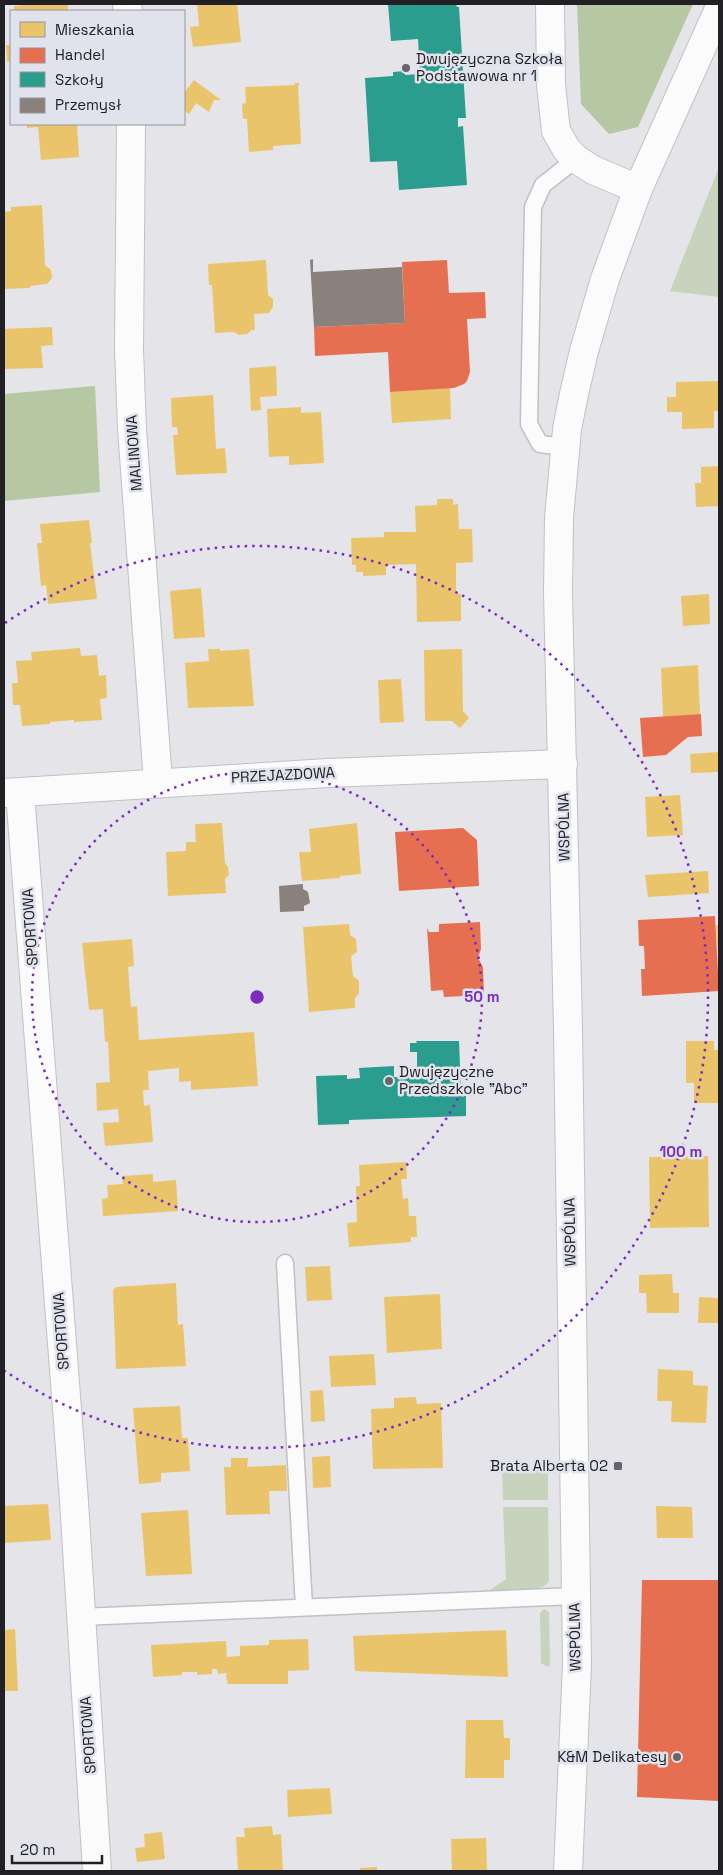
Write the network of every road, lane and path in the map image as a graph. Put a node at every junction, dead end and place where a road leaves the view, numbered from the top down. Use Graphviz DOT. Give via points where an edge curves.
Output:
graph roads {
  1 [pos="550,4"];
  2 [pos="719,8"];
  3 [pos="131,125"];
  4 [pos="576,159"];
  5 [pos="638,189"];
  6 [pos="565,447"];
  7 [pos="563,764"];
  8 [pos="158,782"];
  9 [pos="12,792"];
  10 [pos="286,1263"];
  11 [pos="575,1596"];
  12 [pos="304,1607"];
  13 [pos="81,1617"];
  14 [pos="97,1871"];
  15 [pos="568,1871"];
  1 -- 4 [label="street" via="554,122 561,141"];
  2 -- 5 [label="street, WSPÓLNA"];
  3 -- 8 [label="street, MALINOWA" via="132,430"];
  4 -- 5 [label="street"];
  4 -- 6 [label="lane" via="543,185 533,207 528,424 540,444"];
  5 -- 6 [label="street, WSPÓLNA" via="605,279 584,351"];
  6 -- 7 [label="street, WSPÓLNA" via="559,518 558,592"];
  7 -- 8 [label="street, PRZEJAZDOWA"];
  7 -- 11 [label="street, WSPÓLNA"];
  8 -- 9 [label="street, PRZEJAZDOWA"];
  9 -- 13 [label="street, SPORTOWA" via="74,1501"];
  10 -- 12 [label="lane"];
  11 -- 12 [label="lane"];
  11 -- 15 [label="street, WSPÓLNA" via="577,1664"];
  12 -- 13 [label="lane"];
  13 -- 14 [label="street, SPORTOWA"];
}
